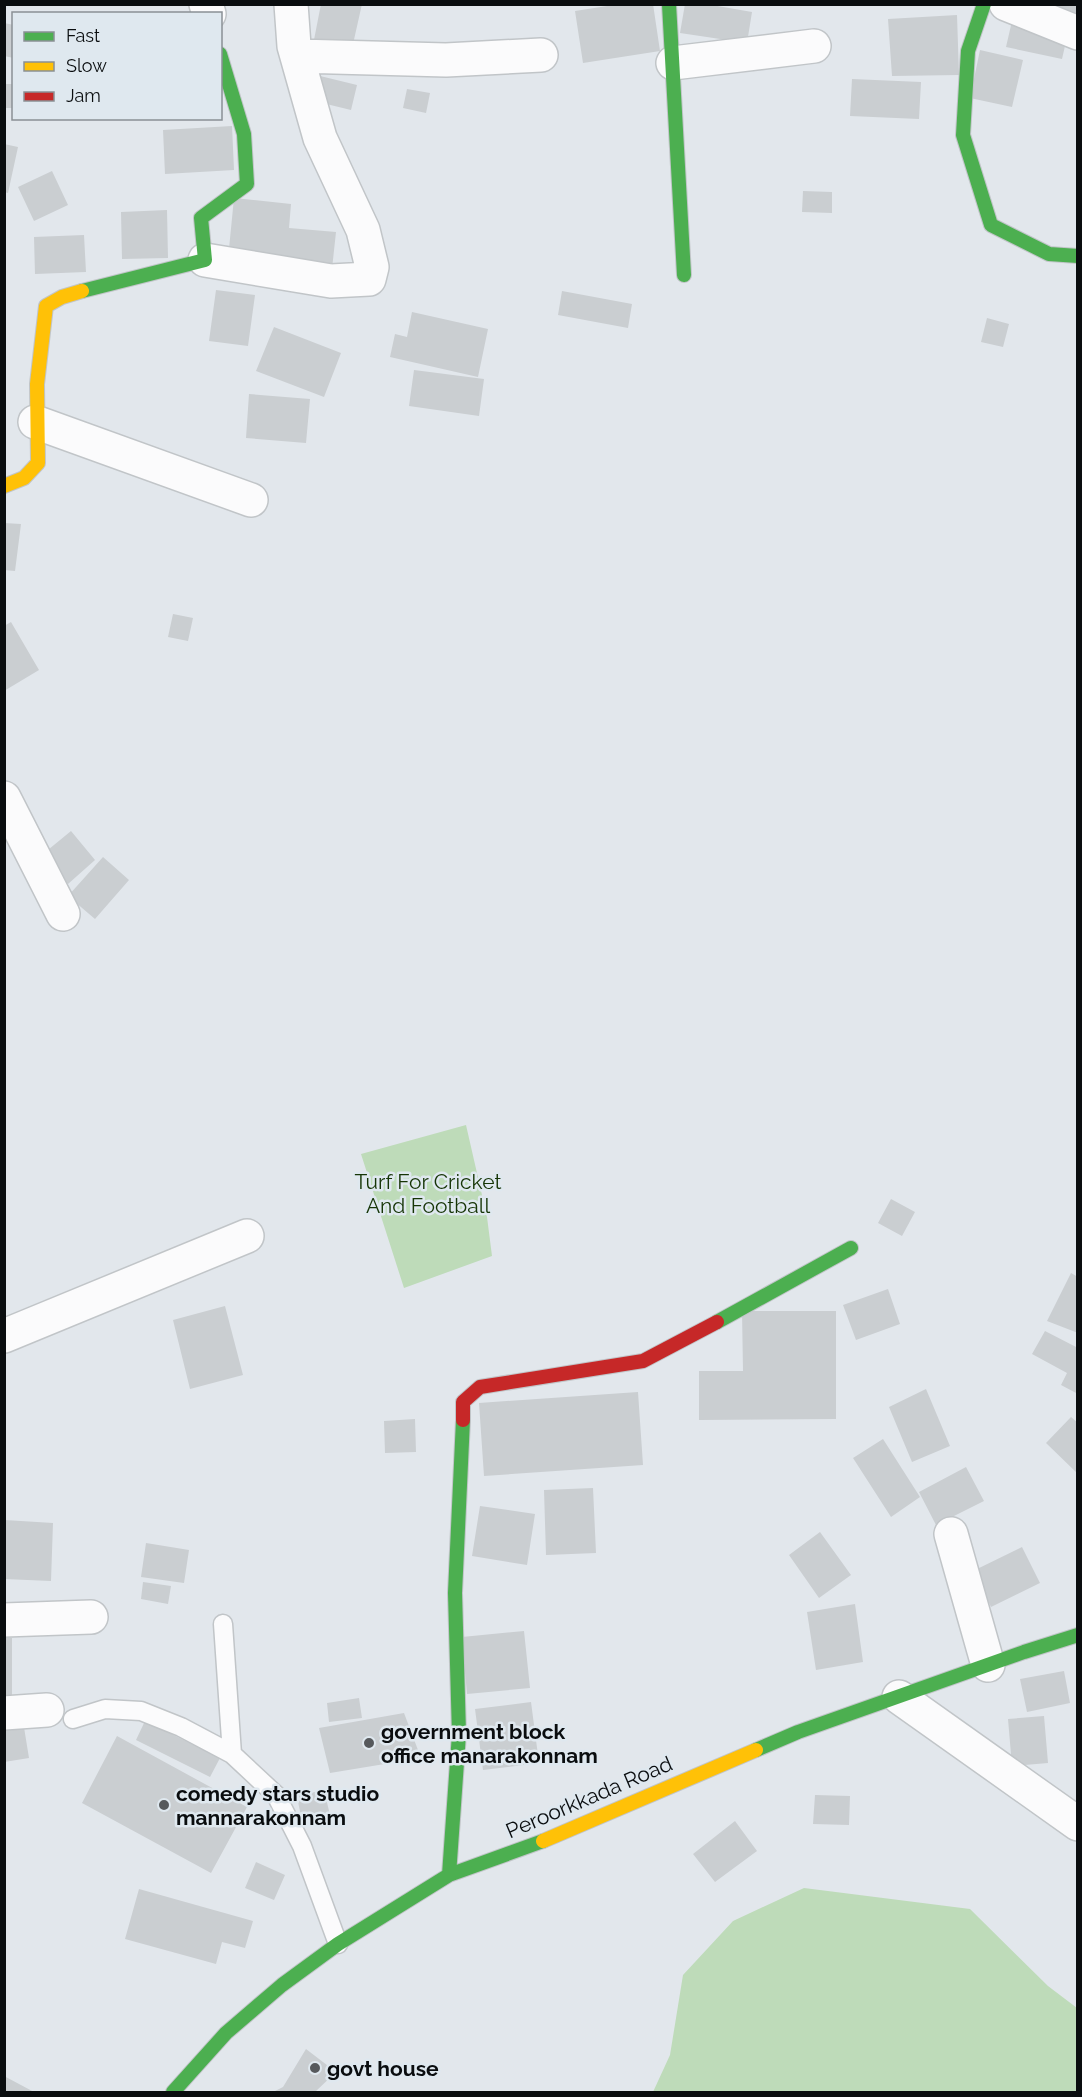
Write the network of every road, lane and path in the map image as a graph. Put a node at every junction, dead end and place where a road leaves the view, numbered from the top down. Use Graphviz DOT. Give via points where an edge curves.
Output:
graph roads {
  1 [pos="291,4"];
  2 [pos="669,4"];
  3 [pos="984,4"];
  4 [pos="1006,4"];
  5 [pos="1077,33"];
  6 [pos="814,46"];
  7 [pos="541,55"];
  8 [pos="297,56"];
  9 [pos="222,61"];
  10 [pos="673,63"];
  11 [pos="1077,256"];
  12 [pos="206,260"];
  13 [pos="684,275"];
  14 [pos="35,422"];
  15 [pos="4,486"];
  16 [pos="251,500"];
  17 [pos="4,798"];
  18 [pos="63,914"];
  19 [pos="247,1236"];
  20 [pos="851,1248"];
  21 [pos="4,1336"];
  22 [pos="951,1534"];
  23 [pos="91,1617"];
  24 [pos="4,1620"];
  25 [pos="223,1624"];
  26 [pos="1077,1635"];
  27 [pos="988,1665"];
  28 [pos="899,1697"];
  29 [pos="4,1713"];
  30 [pos="60,1715"];
  31 [pos="232,1754"];
  32 [pos="1077,1824"];
  33 [pos="449,1875"];
  34 [pos="338,1944"];
  35 [pos="172,2092"];
  1 -- 8 [label="street"];
  2 -- 10 [label="street"];
  3 -- 11 [label="street" via="968,51 963,135 991,225 1049,254"];
  4 -- 5 [label="street"];
  6 -- 10 [label="street"];
  7 -- 8 [label="street" via="446,60"];
  8 -- 12 [label="street" via="320,138 363,230 372,267 369,279 331,281"];
  9 -- 12 [label="street" via="244,134 247,184 201,218"];
  10 -- 13 [label="street"];
  12 -- 14 [label="street" via="78,291 46,306 40,336"];
  14 -- 15 [label="street" via="38,463 24,478"];
  14 -- 16 [label="street"];
  17 -- 18 [label="street"];
  19 -- 21 [label="street"];
  20 -- 33 [label="street" via="643,1361 480,1387 463,1402 455,1593 459,1734"];
  22 -- 27 [label="street"];
  23 -- 24 [label="street"];
  25 -- 31 [label="lane"];
  26 -- 27 [label="street, Peroorkkada Road"];
  27 -- 28 [label="street, Peroorkkada Road"];
  28 -- 32 [label="street"];
  28 -- 33 [label="street, Peroorkkada Road" via="798,1732 544,1841"];
  29 -- 30 [label="street"];
  30 -- 31 [label="lane" via="105,1709 141,1711"];
  31 -- 34 [label="lane" via="276,1795 302,1846"];
  33 -- 34 [label="street, Peroorkkada Road"];
  34 -- 35 [label="street, Peroorkkada Road" via="226,2033"];
}
